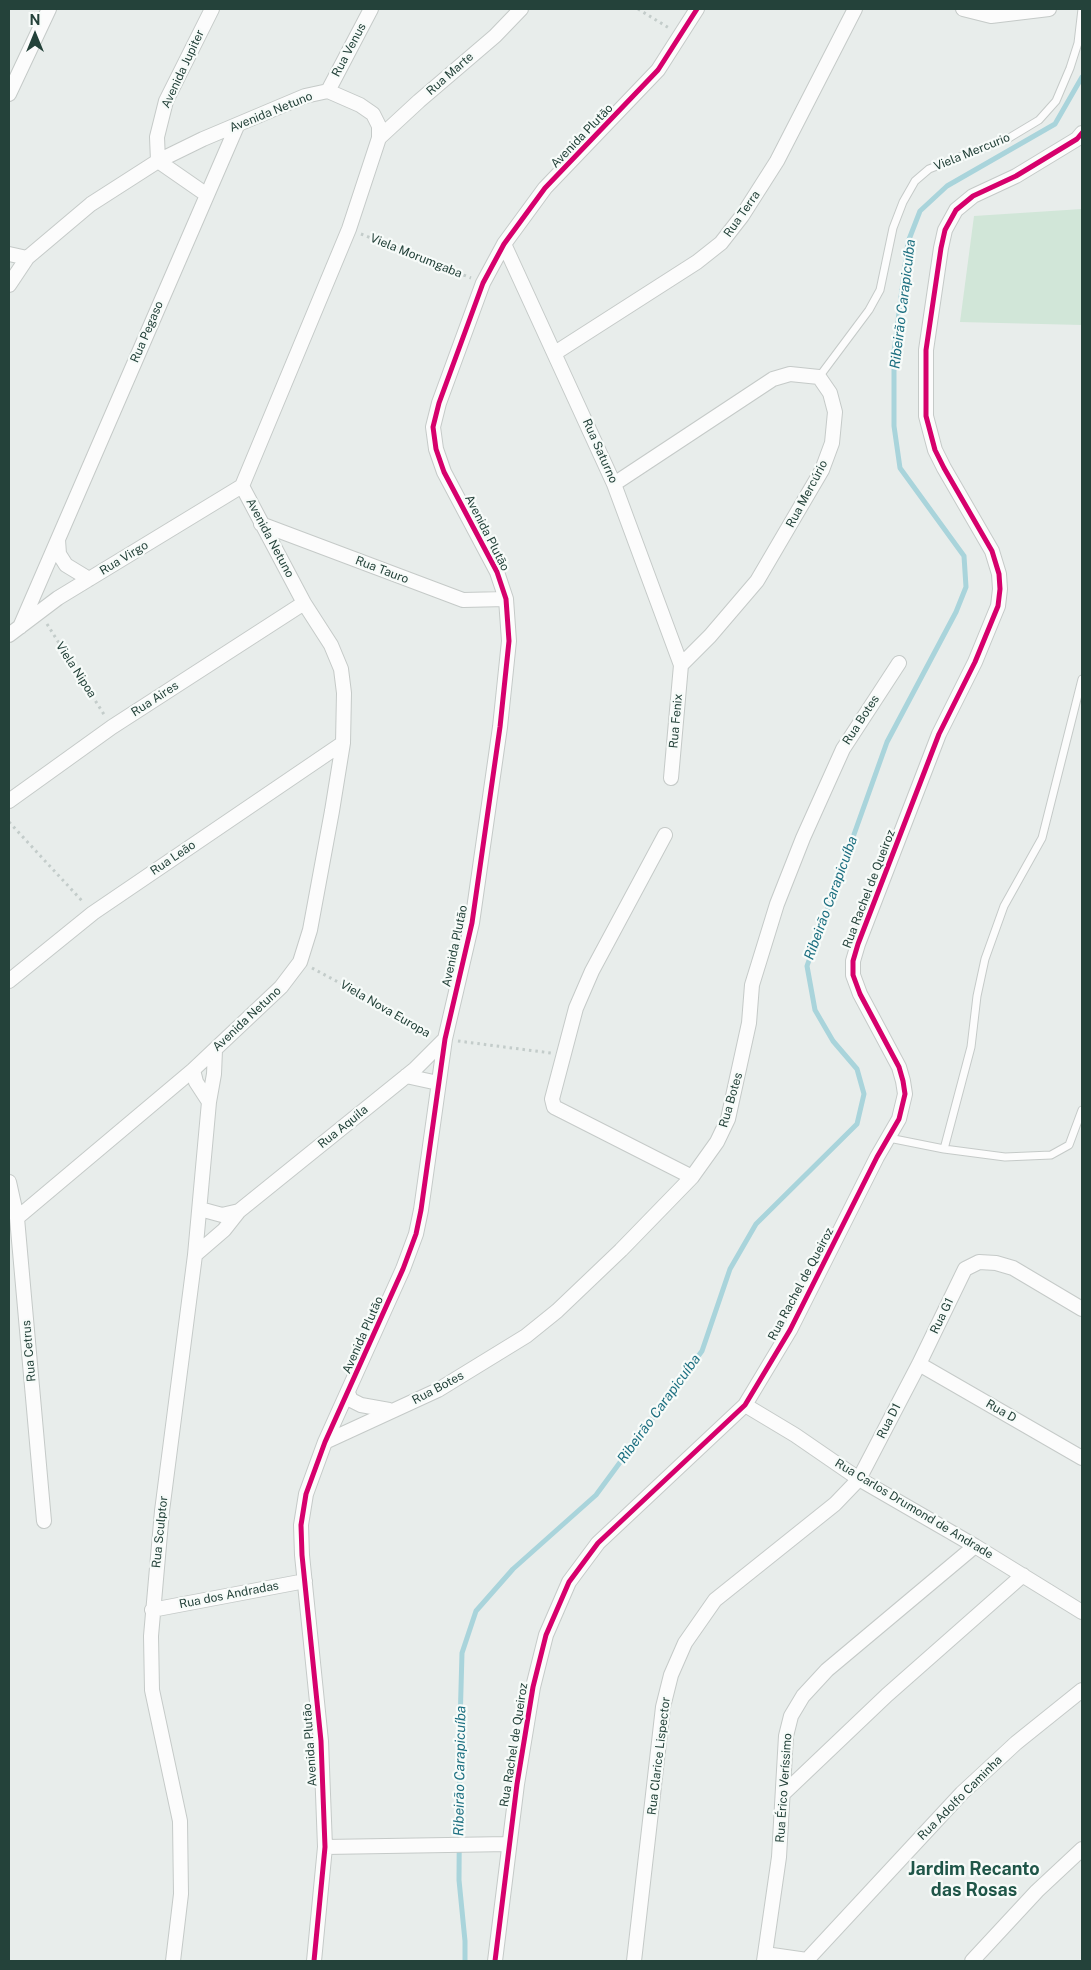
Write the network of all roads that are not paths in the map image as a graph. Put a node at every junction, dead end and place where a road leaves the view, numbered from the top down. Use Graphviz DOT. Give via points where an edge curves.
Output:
graph roads {
  1 [pos="49,9"];
  2 [pos="212,9"];
  3 [pos="371,9"];
  4 [pos="521,9"];
  5 [pos="697,9"];
  6 [pos="855,9"];
  7 [pos="962,9"];
  8 [pos="1049,9"];
  9 [pos="1082,9"];
  10 [pos="328,91"];
  11 [pos="9,94"];
  12 [pos="237,126"];
  13 [pos="1082,134"];
  14 [pos="380,138"];
  15 [pos="158,161"];
  16 [pos="206,195"];
  17 [pos="504,244"];
  18 [pos="9,254"];
  19 [pos="27,258"];
  20 [pos="9,285"];
  21 [pos="555,353"];
  22 [pos="818,377"];
  23 [pos="614,484"];
  24 [pos="242,486"];
  25 [pos="261,524"];
  26 [pos="58,539"];
  27 [pos="89,579"];
  28 [pos="506,599"];
  29 [pos="304,603"];
  30 [pos="14,631"];
  31 [pos="899,663"];
  32 [pos="681,665"];
  33 [pos="1082,679"];
  34 [pos="343,742"];
  35 [pos="671,778"];
  36 [pos="9,800"];
  37 [pos="665,835"];
  38 [pos="9,982"];
  39 [pos="445,1039"];
  40 [pos="214,1050"];
  41 [pos="193,1070"];
  42 [pos="406,1076"];
  43 [pos="438,1084"];
  44 [pos="209,1102"];
  45 [pos="1082,1110"];
  46 [pos="889,1138"];
  47 [pos="944,1148"];
  48 [pos="692,1177"];
  49 [pos="9,1182"];
  50 [pos="200,1209"];
  51 [pos="239,1211"];
  52 [pos="17,1218"];
  53 [pos="195,1254"];
  54 [pos="1082,1309"];
  55 [pos="919,1364"];
  56 [pos="348,1393"];
  57 [pos="746,1405"];
  58 [pos="390,1410"];
  59 [pos="325,1442"];
  60 [pos="1082,1458"];
  61 [pos="859,1479"];
  62 [pos="44,1521"];
  63 [pos="975,1546"];
  64 [pos="1023,1575"];
  65 [pos="305,1581"];
  66 [pos="152,1610"];
  67 [pos="1082,1612"];
  68 [pos="1082,1690"];
  69 [pos="784,1792"];
  70 [pos="509,1844"];
  71 [pos="325,1847"];
  72 [pos="1082,1849"];
  73 [pos="764,1958"];
  74 [pos="173,1961"];
  75 [pos="314,1961"];
  76 [pos="495,1961"];
  77 [pos="634,1961"];
  78 [pos="806,1961"];
  79 [pos="972,1961"];
  1 -- 11 [label="street"];
  2 -- 15 [label="street, Avenida Jupiter" via="166,101 157,137"];
  3 -- 10 [label="street, Rua Venus"];
  4 -- 14 [label="street, Rua Marte"];
  5 -- 17 [label="street, Avenida Plutão" via="658,70 545,188"];
  6 -- 21 [label="street, Rua Terra" via="777,161 721,243 697,262"];
  7 -- 8 [label="street" via="990,16"];
  9 -- 22 [label="lane, Viela Mercurio" via="1078,43 1070,68 1056,101 1039,120 1009,138 929,169 915,181 893,228 880,290 869,310"];
  10 -- 12 [label="street, Avenida Netuno" via="305,96"];
  10 -- 14 [label="street, Avenida Netuno" via="360,104 373,114"];
  12 -- 15 [label="street, Avenida Netuno"];
  12 -- 16 [label="street, Rua Pegaso"];
  13 -- 46 [label="street, Rua Rachel de Queiroz" via="1023,172 973,196 956,210 945,230 941,248 926,350 926,416 935,450 992,551 1000,574 1000,589 998,606 936,743 853,961 853,975 860,994 899,1067 903,1081 905,1094 899,1119"];
  14 -- 24 [label="street, Avenida Netuno" via="348,230"];
  15 -- 16 [label="street"];
  15 -- 19 [label="street, Avenida Netuno" via="91,204"];
  16 -- 26 [label="street, Rua Pegaso"];
  17 -- 21 [label="street, Rua Saturno"];
  17 -- 28 [label="street, Avenida Plutão" via="483,283 434,427 436,449 444,472 497,572"];
  18 -- 19 [label="street"];
  19 -- 20 [label="street, Avenida Netuno"];
  21 -- 23 [label="street, Rua Saturno"];
  22 -- 23 [label="street" via="790,374 773,379"];
  22 -- 32 [label="street, Rua Mercúrio" via="830,393 836,412 832,442 822,470 757,581"];
  23 -- 32 [label="street, Rua Saturno"];
  24 -- 25 [label="street, Avenida Netuno"];
  24 -- 27 [label="street, Rua Virgo"];
  25 -- 28 [label="street, Rua Tauro" via="463,600"];
  25 -- 29 [label="street, Avenida Netuno"];
  26 -- 27 [label="street" via="59,554 66,565"];
  26 -- 30 [label="street, Rua Pegaso"];
  27 -- 30 [label="street, Rua Virgo"];
  28 -- 39 [label="street, Avenida Plutão" via="509,641 500,727 472,923"];
  29 -- 34 [label="street, Avenida Netuno" via="331,645 340,669 345,710"];
  29 -- 36 [label="street, Rua Aires" via="112,727"];
  31 -- 48 [label="street, Rua Botes" via="843,749 803,838 777,904 752,985 749,1023 728,1119 717,1142"];
  32 -- 35 [label="street, Rua Fenix"];
  33 -- 47 [label="lane" via="1042,838 1004,906 986,959 977,996 971,1048"];
  34 -- 38 [label="street, Rua Leão" via="93,913"];
  34 -- 40 [label="street, Avenida Netuno" via="310,930 300,962 281,987"];
  37 -- 48 [label="street" via="592,971 576,1008 552,1100 554,1107"];
  39 -- 42 [label="street, Rua Aquila"];
  39 -- 43 [label="street, Avenida Plutão"];
  40 -- 41 [label="street, Avenida Netuno"];
  40 -- 44 [label="street, Rua Sculptor"];
  41 -- 44 [label="street" via="196,1082"];
  41 -- 52 [label="street, Avenida Netuno"];
  42 -- 43 [label="street"];
  42 -- 51 [label="street, Rua Aquila"];
  43 -- 56 [label="street, Avenida Plutão" via="416,1234 404,1269"];
  44 -- 50 [label="street, Rua Sculptor"];
  45 -- 47 [label="lane" via="1069,1145 1051,1154 1005,1157"];
  46 -- 47 [label="lane"];
  46 -- 57 [label="street, Rua Rachel de Queiroz" via="790,1330"];
  48 -- 58 [label="street, Rua Botes" via="621,1250 526,1336 438,1390"];
  49 -- 52 [label="street, Rua Cetrus"];
  50 -- 51 [label="street" via="222,1215"];
  50 -- 53 [label="street, Rua Sculptor"];
  51 -- 53 [label="street, Rua Aquila" via="224,1230"];
  52 -- 62 [label="street, Rua Cetrus"];
  53 -- 66 [label="street, Rua Sculptor"];
  54 -- 55 [label="street, Rua G1" via="1013,1268 979,1262 965,1269"];
  55 -- 60 [label="street, Rua D"];
  55 -- 61 [label="street, Rua D1"];
  56 -- 58 [label="street" via="351,1400 361,1406"];
  56 -- 59 [label="street, Avenida Plutão"];
  57 -- 61 [label="street, Rua Carlos Drumond de Andrade"];
  57 -- 70 [label="street, Rua Rachel de Queiroz" via="598,1543 569,1582 546,1635 533,1687"];
  58 -- 59 [label="street, Rua Botes"];
  59 -- 65 [label="street, Avenida Plutão" via="306,1494 301,1525"];
  61 -- 63 [label="street, Rua Carlos Drumond de Andrade"];
  61 -- 77 [label="street, Rua Clarice Lispector" via="835,1504 716,1600 685,1643 671,1675 663,1707"];
  63 -- 64 [label="street, Rua Carlos Drumond de Andrade"];
  63 -- 69 [label="street, Rua Érico Veríssimo" via="827,1670 803,1696 791,1716 786,1736"];
  64 -- 67 [label="street, Rua Carlos Drumond de Andrade"];
  64 -- 69 [label="street" via="908,1676"];
  65 -- 66 [label="street, Rua dos Andradas"];
  65 -- 71 [label="street, Avenida Plutão" via="321,1741"];
  66 -- 74 [label="street, Rua Sculptor" via="152,1690 180,1821 181,1894"];
  68 -- 78 [label="street, Rua Adolfo Caminha" via="962,1792"];
  69 -- 73 [label="street, Rua Érico Veríssimo" via="779,1857"];
  70 -- 71 [label="street"];
  70 -- 76 [label="street, Rua Rachel de Queiroz"];
  71 -- 75 [label="street, Avenida Plutão"];
  72 -- 79 [label="street" via="1037,1891"];
  73 -- 78 [label="street, Rua Adolfo Caminha"];
}
